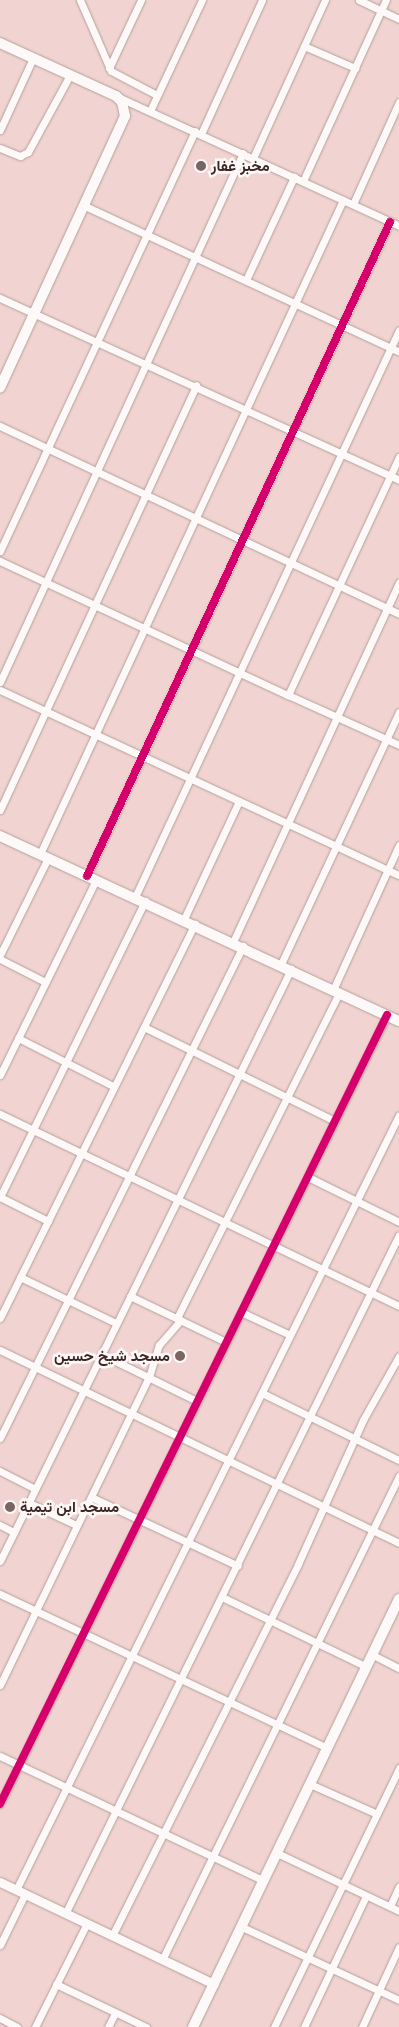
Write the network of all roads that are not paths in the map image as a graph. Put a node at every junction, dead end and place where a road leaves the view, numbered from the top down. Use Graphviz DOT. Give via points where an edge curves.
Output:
graph roads {
  1 [pos="80,0"];
  2 [pos="141,0"];
  3 [pos="202,0"];
  4 [pos="262,0"];
  5 [pos="325,0"];
  6 [pos="359,0"];
  7 [pos="386,0"];
  8 [pos="381,11"];
  9 [pos="399,19"];
  10 [pos="0,42"];
  11 [pos="304,46"];
  12 [pos="33,58"];
  13 [pos="109,68"];
  14 [pos="355,68"];
  15 [pos="70,75"];
  16 [pos="158,95"];
  17 [pos="116,96"];
  18 [pos="399,102"];
  19 [pos="150,110"];
  20 [pos="0,130"];
  21 [pos="198,133"];
  22 [pos="0,148"];
  23 [pos="243,154"];
  24 [pos="253,158"];
  25 [pos="294,177"];
  26 [pos="303,181"];
  27 [pos="343,200"];
  28 [pos="353,204"];
  29 [pos="85,206"];
  30 [pos="390,222"];
  31 [pos="399,226"];
  32 [pos="148,235"];
  33 [pos="196,256"];
  34 [pos="246,280"];
  35 [pos="0,298"];
  36 [pos="293,302"];
  37 [pos="35,313"];
  38 [pos="344,325"];
  39 [pos="399,330"];
  40 [pos="99,342"];
  41 [pos="391,348"];
  42 [pos="399,352"];
  43 [pos="147,363"];
  44 [pos="196,385"];
  45 [pos="0,386"];
  46 [pos="245,408"];
  47 [pos="0,426"];
  48 [pos="294,431"];
  49 [pos="48,449"];
  50 [pos="342,454"];
  51 [pos="399,457"];
  52 [pos="96,472"];
  53 [pos="390,476"];
  54 [pos="399,480"];
  55 [pos="144,496"];
  56 [pos="192,519"];
  57 [pos="242,541"];
  58 [pos="0,550"];
  59 [pos="0,561"];
  60 [pos="290,564"];
  61 [pos="46,582"];
  62 [pos="399,582"];
  63 [pos="339,587"];
  64 [pos="94,604"];
  65 [pos="387,608"];
  66 [pos="399,614"];
  67 [pos="142,627"];
  68 [pos="191,650"];
  69 [pos="240,673"];
  70 [pos="0,682"];
  71 [pos="0,690"];
  72 [pos="288,695"];
  73 [pos="46,710"];
  74 [pos="399,712"];
  75 [pos="336,717"];
  76 [pos="93,733"];
  77 [pos="386,740"];
  78 [pos="399,745"];
  79 [pos="141,756"];
  80 [pos="191,778"];
  81 [pos="239,801"];
  82 [pos="0,810"];
  83 [pos="288,823"];
  84 [pos="0,836"];
  85 [pos="399,845"];
  86 [pos="337,846"];
  87 [pos="44,856"];
  88 [pos="388,870"];
  89 [pos="399,875"];
  90 [pos="92,878"];
  91 [pos="140,899"];
  92 [pos="184,919"];
  93 [pos="195,924"];
  94 [pos="238,944"];
  95 [pos="0,955"];
  96 [pos="0,959"];
  97 [pos="281,964"];
  98 [pos="291,969"];
  99 [pos="45,982"];
  100 [pos="336,991"];
  101 [pos="388,1015"];
  102 [pos="399,1021"];
  103 [pos="144,1027"];
  104 [pos="18,1038"];
  105 [pos="191,1052"];
  106 [pos="66,1063"];
  107 [pos="0,1075"];
  108 [pos="240,1076"];
  109 [pos="113,1086"];
  110 [pos="287,1098"];
  111 [pos="0,1114"];
  112 [pos="399,1115"];
  113 [pos="335,1121"];
  114 [pos="33,1130"];
  115 [pos="81,1152"];
  116 [pos="129,1176"];
  117 [pos="308,1177"];
  118 [pos="0,1197"];
  119 [pos="177,1199"];
  120 [pos="357,1201"];
  121 [pos="48,1221"];
  122 [pos="226,1222"];
  123 [pos="399,1222"];
  124 [pos="399,1235"];
  125 [pos="275,1245"];
  126 [pos="324,1269"];
  127 [pos="20,1277"];
  128 [pos="371,1293"];
  129 [pos="130,1296"];
  130 [pos="68,1301"];
  131 [pos="399,1306"];
  132 [pos="241,1312"];
  133 [pos="0,1318"];
  134 [pos="179,1319"];
  135 [pos="116,1323"];
  136 [pos="290,1335"];
  137 [pos="226,1342"];
  138 [pos="0,1350"];
  139 [pos="101,1354"];
  140 [pos="399,1356"];
  141 [pos="35,1368"];
  142 [pos="149,1377"];
  143 [pos="83,1391"];
  144 [pos="262,1393"];
  145 [pos="197,1401"];
  146 [pos="130,1414"];
  147 [pos="309,1416"];
  148 [pos="179,1437"];
  149 [pos="0,1438"];
  150 [pos="354,1438"];
  151 [pos="399,1460"];
  152 [pos="228,1461"];
  153 [pos="0,1471"];
  154 [pos="399,1476"];
  155 [pos="277,1484"];
  156 [pos="34,1488"];
  157 [pos="91,1497"];
  158 [pos="27,1502"];
  159 [pos="324,1507"];
  160 [pos="139,1520"];
  161 [pos="0,1525"];
  162 [pos="76,1526"];
  163 [pos="373,1530"];
  164 [pos="14,1532"];
  165 [pos="188,1543"];
  166 [pos="399,1543"];
  167 [pos="0,1561"];
  168 [pos="238,1566"];
  169 [pos="0,1594"];
  170 [pos="222,1597"];
  171 [pos="399,1599"];
  172 [pos="35,1612"];
  173 [pos="270,1620"];
  174 [pos="83,1635"];
  175 [pos="316,1643"];
  176 [pos="371,1654"];
  177 [pos="130,1657"];
  178 [pos="366,1666"];
  179 [pos="399,1668"];
  180 [pos="181,1681"];
  181 [pos="0,1685"];
  182 [pos="228,1704"];
  183 [pos="276,1727"];
  184 [pos="327,1748"];
  185 [pos="0,1756"];
  186 [pos="19,1765"];
  187 [pos="399,1768"];
  188 [pos="310,1784"];
  189 [pos="66,1789"];
  190 [pos="0,1804"];
  191 [pos="116,1812"];
  192 [pos="377,1814"];
  193 [pos="164,1835"];
  194 [pos="276,1853"];
  195 [pos="212,1856"];
  196 [pos="264,1881"];
  197 [pos="0,1882"];
  198 [pos="344,1886"];
  199 [pos="399,1887"];
  200 [pos="16,1890"];
  201 [pos="25,1894"];
  202 [pos="366,1896"];
  203 [pos="390,1906"];
  204 [pos="399,1911"];
  205 [pos="66,1912"];
  206 [pos="87,1923"];
  207 [pos="242,1927"];
  208 [pos="112,1936"];
  209 [pos="0,1945"];
  210 [pos="399,1947"];
  211 [pos="306,1956"];
  212 [pos="162,1960"];
  213 [pos="332,1967"];
  214 [pos="56,1984"];
  215 [pos="214,1984"];
  216 [pos="379,1990"];
  217 [pos="399,2000"];
  218 [pos="115,2012"];
  219 [pos="0,2018"];
  220 [pos="17,2027"];
  221 [pos="35,2027"];
  222 [pos="108,2027"];
  223 [pos="146,2027"];
  224 [pos="194,2027"];
  225 [pos="274,2027"];
  226 [pos="304,2027"];
  227 [pos="362,2027"];
  1 -- 13 [label="street"];
  2 -- 13 [label="street"];
  3 -- 16 [label="street"];
  4 -- 21 [label="street"];
  5 -- 11 [label="street"];
  6 -- 8 [label="street"];
  7 -- 8 [label="street"];
  8 -- 9 [label="street"];
  8 -- 14 [label="street"];
  10 -- 12 [label="main road"];
  11 -- 14 [label="street"];
  11 -- 24 [label="street"];
  12 -- 15 [label="main road"];
  12 -- 20 [label="street"];
  13 -- 16 [label="street"];
  14 -- 26 [label="street"];
  15 -- 17 [label="main road"];
  15 -- 22 [label="street" via="28,152 20,156"];
  16 -- 19 [label="street"];
  17 -- 19 [label="street"];
  17 -- 29 [label="main road" via="122,102 125,116"];
  18 -- 28 [label="street"];
  19 -- 21 [label="street"];
  21 -- 23 [label="street"];
  21 -- 32 [label="street"];
  23 -- 24 [label="street"];
  23 -- 33 [label="street"];
  24 -- 25 [label="street"];
  25 -- 26 [label="street"];
  25 -- 34 [label="street"];
  26 -- 27 [label="street"];
  27 -- 28 [label="street"];
  27 -- 36 [label="street"];
  28 -- 30 [label="street"];
  29 -- 32 [label="street"];
  29 -- 37 [label="main road"];
  30 -- 31 [label="street"];
  30 -- 38 [label="street"];
  32 -- 33 [label="street"];
  32 -- 40 [label="street"];
  33 -- 34 [label="street"];
  33 -- 43 [label="street"];
  34 -- 36 [label="street"];
  35 -- 37 [label="street"];
  36 -- 38 [label="street"];
  36 -- 46 [label="street"];
  37 -- 40 [label="street"];
  37 -- 45 [label="main road"];
  38 -- 41 [label="street"];
  38 -- 48 [label="street"];
  39 -- 41 [label="street"];
  40 -- 43 [label="street"];
  40 -- 49 [label="street"];
  41 -- 42 [label="street"];
  41 -- 50 [label="street"];
  43 -- 44 [label="street"];
  43 -- 52 [label="street"];
  44 -- 46 [label="street"];
  44 -- 55 [label="street"];
  46 -- 48 [label="street"];
  46 -- 56 [label="street"];
  47 -- 49 [label="street"];
  48 -- 50 [label="street"];
  48 -- 57 [label="street"];
  49 -- 52 [label="street"];
  49 -- 58 [label="street"];
  50 -- 53 [label="street"];
  50 -- 60 [label="street"];
  51 -- 53 [label="street"];
  52 -- 55 [label="street"];
  52 -- 61 [label="street"];
  53 -- 54 [label="street"];
  53 -- 63 [label="street"];
  55 -- 56 [label="street"];
  55 -- 64 [label="street"];
  56 -- 57 [label="street"];
  56 -- 67 [label="street"];
  57 -- 60 [label="street"];
  57 -- 68 [label="street"];
  59 -- 61 [label="street"];
  60 -- 63 [label="street"];
  60 -- 69 [label="street"];
  61 -- 64 [label="street"];
  61 -- 70 [label="street"];
  62 -- 65 [label="street"];
  63 -- 65 [label="street"];
  63 -- 72 [label="street"];
  64 -- 67 [label="street"];
  64 -- 73 [label="street"];
  65 -- 66 [label="street"];
  65 -- 75 [label="street"];
  67 -- 68 [label="street"];
  67 -- 76 [label="street"];
  68 -- 69 [label="street"];
  68 -- 79 [label="street"];
  69 -- 72 [label="street"];
  69 -- 80 [label="street"];
  71 -- 73 [label="street"];
  72 -- 75 [label="street"];
  73 -- 76 [label="street"];
  73 -- 82 [label="street"];
  74 -- 77 [label="street"];
  75 -- 77 [label="street"];
  75 -- 83 [label="street"];
  76 -- 79 [label="street"];
  76 -- 87 [label="street"];
  77 -- 78 [label="street"];
  77 -- 86 [label="street"];
  79 -- 80 [label="street"];
  79 -- 90 [label="street"];
  80 -- 81 [label="street"];
  80 -- 91 [label="street"];
  81 -- 83 [label="street"];
  81 -- 92 [label="street"];
  83 -- 86 [label="street"];
  83 -- 94 [label="street"];
  84 -- 87 [label="main road"];
  85 -- 88 [label="street"];
  86 -- 88 [label="street"];
  86 -- 97 [label="street"];
  87 -- 90 [label="main road"];
  87 -- 95 [label="street"];
  88 -- 89 [label="street"];
  88 -- 100 [label="street"];
  90 -- 91 [label="main road"];
  90 -- 99 [label="street"];
  91 -- 92 [label="main road"];
  91 -- 106 [label="street"];
  92 -- 93 [label="main road"];
  93 -- 94 [label="main road"];
  93 -- 103 [label="street"];
  94 -- 97 [label="main road"];
  94 -- 105 [label="street"];
  96 -- 99 [label="street"];
  97 -- 98 [label="main road"];
  98 -- 100 [label="main road"];
  98 -- 108 [label="street"];
  99 -- 104 [label="street"];
  100 -- 101 [label="main road"];
  100 -- 110 [label="street"];
  101 -- 102 [label="main road"];
  101 -- 113 [label="street"];
  103 -- 105 [label="street"];
  103 -- 109 [label="street"];
  104 -- 106 [label="street"];
  104 -- 107 [label="street"];
  105 -- 108 [label="street"];
  105 -- 116 [label="street"];
  106 -- 109 [label="street"];
  106 -- 114 [label="street"];
  108 -- 110 [label="street"];
  108 -- 119 [label="street"];
  109 -- 115 [label="street"];
  110 -- 113 [label="street"];
  110 -- 122 [label="street"];
  111 -- 114 [label="street"];
  112 -- 120 [label="street"];
  113 -- 117 [label="street"];
  114 -- 115 [label="street"];
  114 -- 118 [label="street"];
  115 -- 116 [label="street"];
  115 -- 121 [label="street"];
  116 -- 119 [label="street"];
  116 -- 130 [label="street"];
  117 -- 120 [label="street"];
  117 -- 125 [label="street"];
  118 -- 121 [label="street"];
  119 -- 122 [label="street"];
  119 -- 129 [label="street"];
  120 -- 123 [label="street"];
  120 -- 126 [label="street"];
  121 -- 127 [label="street"];
  122 -- 125 [label="street"];
  122 -- 134 [label="street"];
  124 -- 128 [label="street"];
  125 -- 126 [label="street"];
  125 -- 132 [label="street"];
  126 -- 128 [label="street"];
  126 -- 136 [label="street"];
  127 -- 130 [label="street"];
  127 -- 133 [label="street"];
  128 -- 131 [label="street"];
  128 -- 147 [label="street"];
  129 -- 134 [label="street"];
  129 -- 135 [label="street"];
  130 -- 135 [label="street"];
  130 -- 141 [label="street"];
  132 -- 136 [label="street"];
  132 -- 137 [label="street"];
  134 -- 137 [label="street"];
  134 -- 142 [label="street" via="160,1343"];
  135 -- 139 [label="street"];
  136 -- 144 [label="street"];
  137 -- 145 [label="street"];
  138 -- 141 [label="street"];
  139 -- 142 [label="street"];
  139 -- 143 [label="street"];
  140 -- 150 [label="street"];
  141 -- 143 [label="street"];
  141 -- 149 [label="street"];
  142 -- 145 [label="street"];
  142 -- 146 [label="street"];
  143 -- 146 [label="street"];
  143 -- 156 [label="street"];
  144 -- 147 [label="street"];
  144 -- 152 [label="street"];
  145 -- 148 [label="street"];
  146 -- 148 [label="street"];
  146 -- 157 [label="street"];
  147 -- 150 [label="street"];
  147 -- 155 [label="street"];
  148 -- 152 [label="street"];
  148 -- 160 [label="street"];
  150 -- 151 [label="street"];
  150 -- 159 [label="street"];
  152 -- 155 [label="street"];
  152 -- 165 [label="street"];
  153 -- 156 [label="street"];
  154 -- 163 [label="street"];
  155 -- 159 [label="street"];
  155 -- 168 [label="street"];
  156 -- 158 [label="street"];
  157 -- 160 [label="street"];
  157 -- 162 [label="street"];
  158 -- 162 [label="street"];
  158 -- 164 [label="street"];
  159 -- 163 [label="street"];
  159 -- 173 [label="street"];
  160 -- 165 [label="street"];
  160 -- 174 [label="street"];
  161 -- 164 [label="street"];
  162 -- 172 [label="street"];
  163 -- 166 [label="street"];
  163 -- 175 [label="street"];
  164 -- 167 [label="street"];
  165 -- 168 [label="street"];
  165 -- 177 [label="street"];
  168 -- 170 [label="street"];
  169 -- 172 [label="street"];
  170 -- 173 [label="street"];
  170 -- 180 [label="street"];
  171 -- 176 [label="main road"];
  172 -- 174 [label="street"];
  172 -- 181 [label="street"];
  173 -- 175 [label="street"];
  173 -- 182 [label="street"];
  174 -- 177 [label="street"];
  174 -- 186 [label="street"];
  175 -- 178 [label="street"];
  175 -- 183 [label="street"];
  176 -- 178 [label="main road"];
  176 -- 179 [label="street"];
  177 -- 180 [label="street"];
  177 -- 189 [label="street"];
  178 -- 184 [label="main road"];
  180 -- 182 [label="street"];
  180 -- 191 [label="street"];
  182 -- 183 [label="street"];
  182 -- 193 [label="street"];
  183 -- 184 [label="street"];
  183 -- 195 [label="street"];
  184 -- 188 [label="main road"];
  185 -- 186 [label="street"];
  186 -- 189 [label="street"];
  186 -- 190 [label="street"];
  187 -- 192 [label="street"];
  188 -- 192 [label="street"];
  188 -- 194 [label="main road"];
  189 -- 191 [label="street"];
  189 -- 200 [label="street"];
  191 -- 193 [label="street"];
  191 -- 205 [label="street"];
  192 -- 198 [label="street"];
  193 -- 195 [label="street"];
  193 -- 208 [label="street"];
  194 -- 196 [label="main road"];
  194 -- 198 [label="street"];
  195 -- 196 [label="street"];
  195 -- 212 [label="street"];
  196 -- 207 [label="main road"];
  197 -- 200 [label="street"];
  198 -- 202 [label="street"];
  198 -- 211 [label="street"];
  199 -- 203 [label="street"];
  200 -- 201 [label="street"];
  201 -- 205 [label="street"];
  201 -- 209 [label="street"];
  202 -- 203 [label="street"];
  202 -- 213 [label="street"];
  203 -- 204 [label="street"];
  205 -- 206 [label="street"];
  206 -- 208 [label="street"];
  206 -- 214 [label="street"];
  207 -- 211 [label="street"];
  207 -- 215 [label="main road"];
  208 -- 212 [label="street"];
  210 -- 216 [label="street"];
  211 -- 213 [label="street"];
  211 -- 225 [label="street"];
  212 -- 215 [label="street"];
  213 -- 216 [label="street"];
  213 -- 226 [label="street"];
  214 -- 218 [label="street"];
  214 -- 221 [label="street"];
  215 -- 224 [label="main road"];
  216 -- 217 [label="street"];
  216 -- 227 [label="street"];
  218 -- 222 [label="street"];
  218 -- 223 [label="street"];
  219 -- 220 [label="street"];
}
